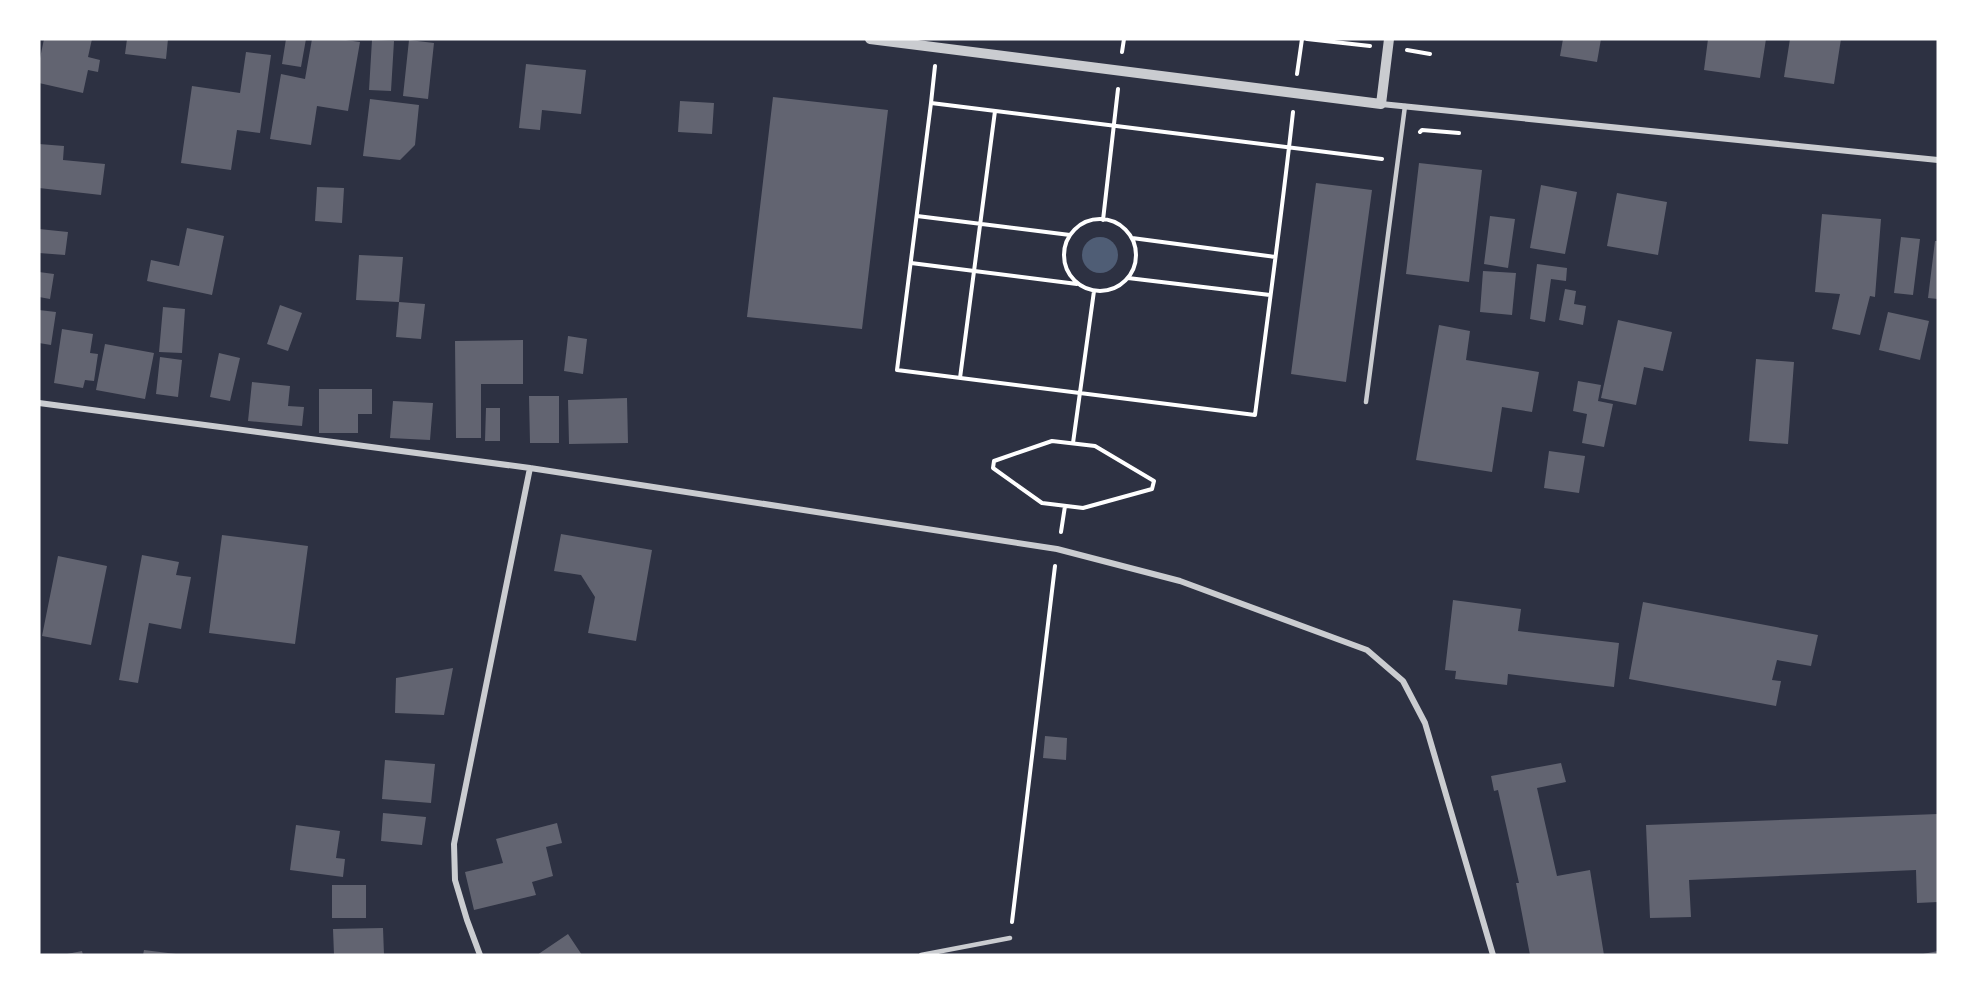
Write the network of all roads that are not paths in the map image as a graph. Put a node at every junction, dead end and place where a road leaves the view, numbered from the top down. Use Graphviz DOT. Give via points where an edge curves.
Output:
graph roads {
  1 [pos="870,39"];
  2 [pos="1389,39"];
  3 [pos="1381,104"];
  4 [pos="1405,106"];
  5 [pos="1938,160"];
  6 [pos="1366,402"];
  7 [pos="39,403"];
  8 [pos="530,468"];
  9 [pos="1010,938"];
  10 [pos="480,955"];
  11 [pos="921,955"];
  12 [pos="1493,955"];
  1 -- 3 [label="street"];
  2 -- 3 [label="street"];
  3 -- 4 [label="street"];
  4 -- 5 [label="street"];
  4 -- 6 [label="lane"];
  7 -- 8 [label="street"];
  8 -- 10 [label="street" via="454,844 455,880"];
  8 -- 12 [label="street" via="1057,549 1180,581 1367,650 1403,681 1425,723"];
  9 -- 11 [label="lane"];
}
